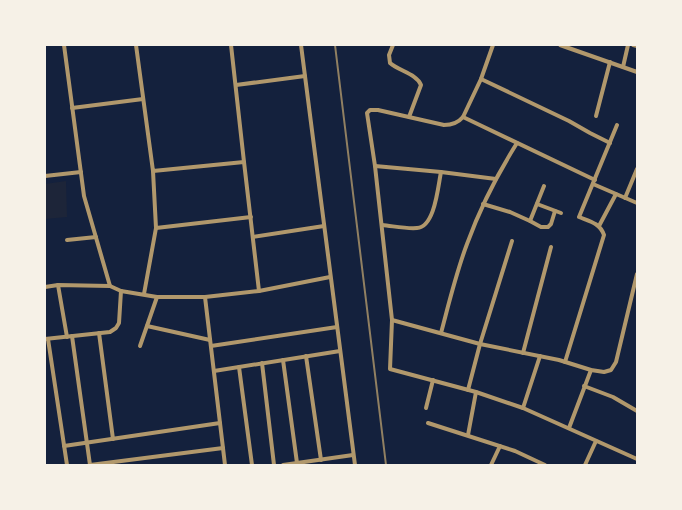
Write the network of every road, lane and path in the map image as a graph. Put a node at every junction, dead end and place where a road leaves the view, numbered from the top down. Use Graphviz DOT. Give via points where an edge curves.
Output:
graph roads {
  1 [pos="64,45"];
  2 [pos="136,45"];
  3 [pos="231,45"];
  4 [pos="301,45"];
  5 [pos="393,45"];
  6 [pos="493,45"];
  7 [pos="560,45"];
  8 [pos="628,45"];
  9 [pos="633,45"];
  10 [pos="637,46"];
  11 [pos="610,62"];
  12 [pos="623,67"];
  13 [pos="637,72"];
  14 [pos="305,76"];
  15 [pos="481,79"];
  16 [pos="236,85"];
  17 [pos="143,99"];
  18 [pos="72,108"];
  19 [pos="596,116"];
  20 [pos="409,117"];
  21 [pos="464,117"];
  22 [pos="617,125"];
  23 [pos="517,143"];
  24 [pos="610,143"];
  25 [pos="244,162"];
  26 [pos="375,166"];
  27 [pos="637,169"];
  28 [pos="153,171"];
  29 [pos="81,172"];
  30 [pos="441,172"];
  31 [pos="45,176"];
  32 [pos="496,180"];
  33 [pos="594,182"];
  34 [pos="544,186"];
  35 [pos="616,194"];
  36 [pos="625,198"];
  37 [pos="637,202"];
  38 [pos="483,204"];
  39 [pos="537,204"];
  40 [pos="555,211"];
  41 [pos="561,213"];
  42 [pos="251,217"];
  43 [pos="530,222"];
  44 [pos="382,225"];
  45 [pos="324,226"];
  46 [pos="599,226"];
  47 [pos="156,228"];
  48 [pos="96,237"];
  49 [pos="253,237"];
  50 [pos="67,240"];
  51 [pos="512,241"];
  52 [pos="550,247"];
  53 [pos="637,274"];
  54 [pos="330,277"];
  55 [pos="58,285"];
  56 [pos="110,286"];
  57 [pos="45,287"];
  58 [pos="121,291"];
  59 [pos="259,291"];
  60 [pos="144,294"];
  61 [pos="157,297"];
  62 [pos="205,297"];
  63 [pos="392,320"];
  64 [pos="147,326"];
  65 [pos="337,327"];
  66 [pos="99,333"];
  67 [pos="441,333"];
  68 [pos="67,336"];
  69 [pos="72,336"];
  70 [pos="46,339"];
  71 [pos="210,340"];
  72 [pos="480,344"];
  73 [pos="140,346"];
  74 [pos="211,346"];
  75 [pos="340,351"];
  76 [pos="523,353"];
  77 [pos="306,356"];
  78 [pos="540,356"];
  79 [pos="283,360"];
  80 [pos="565,362"];
  81 [pos="51,363"];
  82 [pos="262,363"];
  83 [pos="45,364"];
  84 [pos="239,367"];
  85 [pos="591,370"];
  86 [pos="214,371"];
  87 [pos="433,380"];
  88 [pos="584,386"];
  89 [pos="468,390"];
  90 [pos="476,392"];
  91 [pos="426,408"];
  92 [pos="523,408"];
  93 [pos="637,411"];
  94 [pos="428,422"];
  95 [pos="220,423"];
  96 [pos="569,428"];
  97 [pos="468,436"];
  98 [pos="112,439"];
  99 [pos="596,441"];
  100 [pos="88,443"];
  101 [pos="64,446"];
  102 [pos="500,446"];
  103 [pos="223,448"];
  104 [pos="353,455"];
  105 [pos="637,459"];
  106 [pos="321,460"];
  107 [pos="298,463"];
  108 [pos="536,463"];
  109 [pos="67,465"];
  110 [pos="90,465"];
  111 [pos="225,465"];
  112 [pos="252,465"];
  113 [pos="274,465"];
  114 [pos="283,465"];
  115 [pos="355,465"];
  116 [pos="491,465"];
  117 [pos="545,465"];
  118 [pos="584,465"];
  1 -- 18 [label="street"];
  2 -- 17 [label="street"];
  3 -- 16 [label="street"];
  4 -- 14 [label="street"];
  5 -- 20 [label="street" via="390,63 422,85"];
  6 -- 15 [label="street"];
  7 -- 11 [label="street"];
  8 -- 12 [label="street"];
  9 -- 10 [label="street"];
  11 -- 12 [label="street"];
  11 -- 19 [label="street"];
  12 -- 13 [label="street"];
  14 -- 16 [label="street"];
  14 -- 45 [label="street"];
  15 -- 21 [label="street"];
  15 -- 24 [label="street"];
  16 -- 25 [label="street"];
  17 -- 18 [label="street"];
  17 -- 28 [label="street"];
  18 -- 29 [label="street"];
  20 -- 21 [label="street" via="450,125"];
  20 -- 26 [label="street" via="378,110 367,113"];
  21 -- 23 [label="street"];
  22 -- 24 [label="street"];
  23 -- 32 [label="street"];
  23 -- 33 [label="street"];
  24 -- 33 [label="street"];
  25 -- 28 [label="street"];
  25 -- 42 [label="street"];
  26 -- 30 [label="street"];
  26 -- 44 [label="street"];
  27 -- 36 [label="street"];
  28 -- 47 [label="street"];
  29 -- 31 [label="street"];
  29 -- 48 [label="street"];
  30 -- 32 [label="street"];
  30 -- 44 [label="street" via="432,213 423,227"];
  32 -- 38 [label="street"];
  33 -- 35 [label="street"];
  33 -- 46 [label="street" via="579,218"];
  34 -- 39 [label="street"];
  35 -- 36 [label="street"];
  35 -- 46 [label="street"];
  36 -- 37 [label="street"];
  38 -- 43 [label="street"];
  38 -- 67 [label="street" via="466,246"];
  39 -- 40 [label="street"];
  39 -- 43 [label="street"];
  40 -- 41 [label="street"];
  40 -- 43 [label="street" via="548,227"];
  42 -- 47 [label="street"];
  42 -- 49 [label="street"];
  44 -- 63 [label="street"];
  45 -- 49 [label="street"];
  45 -- 54 [label="street"];
  46 -- 80 [label="street" via="604,235"];
  47 -- 60 [label="street"];
  48 -- 50 [label="street"];
  48 -- 56 [label="street"];
  49 -- 59 [label="street"];
  51 -- 72 [label="street"];
  52 -- 76 [label="street"];
  53 -- 85 [label="street" via="616,362 608,372"];
  54 -- 59 [label="street"];
  54 -- 65 [label="street"];
  55 -- 56 [label="street"];
  55 -- 57 [label="street"];
  55 -- 68 [label="street"];
  56 -- 58 [label="street"];
  58 -- 60 [label="street"];
  58 -- 66 [label="street" via="116,328"];
  59 -- 62 [label="street"];
  60 -- 61 [label="street"];
  61 -- 62 [label="street"];
  61 -- 64 [label="street"];
  62 -- 71 [label="street"];
  63 -- 67 [label="street"];
  63 -- 87 [label="street" via="390,369"];
  64 -- 71 [label="street"];
  64 -- 73 [label="street"];
  65 -- 74 [label="street"];
  65 -- 75 [label="street"];
  66 -- 69 [label="street"];
  66 -- 98 [label="street"];
  67 -- 72 [label="street"];
  68 -- 69 [label="street"];
  68 -- 70 [label="street"];
  69 -- 100 [label="street"];
  70 -- 81 [label="street"];
  71 -- 74 [label="street"];
  72 -- 76 [label="street"];
  72 -- 89 [label="street"];
  74 -- 86 [label="street"];
  75 -- 77 [label="street"];
  75 -- 104 [label="street"];
  76 -- 78 [label="street"];
  77 -- 79 [label="street"];
  77 -- 106 [label="street"];
  78 -- 80 [label="street"];
  78 -- 92 [label="street"];
  79 -- 82 [label="street"];
  79 -- 107 [label="street"];
  80 -- 85 [label="street"];
  81 -- 83 [label="street"];
  81 -- 101 [label="street"];
  82 -- 84 [label="street"];
  82 -- 113 [label="street"];
  84 -- 86 [label="street"];
  84 -- 112 [label="street"];
  85 -- 88 [label="street"];
  86 -- 95 [label="street"];
  87 -- 89 [label="street"];
  87 -- 91 [label="street"];
  88 -- 93 [label="street"];
  88 -- 96 [label="street"];
  89 -- 90 [label="street"];
  90 -- 92 [label="street"];
  90 -- 97 [label="street"];
  92 -- 96 [label="street"];
  94 -- 97 [label="street"];
  95 -- 98 [label="street"];
  95 -- 103 [label="street"];
  96 -- 99 [label="street"];
  97 -- 102 [label="street"];
  98 -- 100 [label="street"];
  99 -- 105 [label="street"];
  99 -- 118 [label="street"];
  100 -- 101 [label="street"];
  100 -- 110 [label="street"];
  101 -- 109 [label="street"];
  102 -- 108 [label="street"];
  102 -- 116 [label="street"];
  103 -- 110 [label="street"];
  103 -- 111 [label="street"];
  104 -- 106 [label="street"];
  104 -- 115 [label="street"];
  106 -- 107 [label="street"];
  107 -- 114 [label="street"];
  108 -- 117 [label="street"];
}
